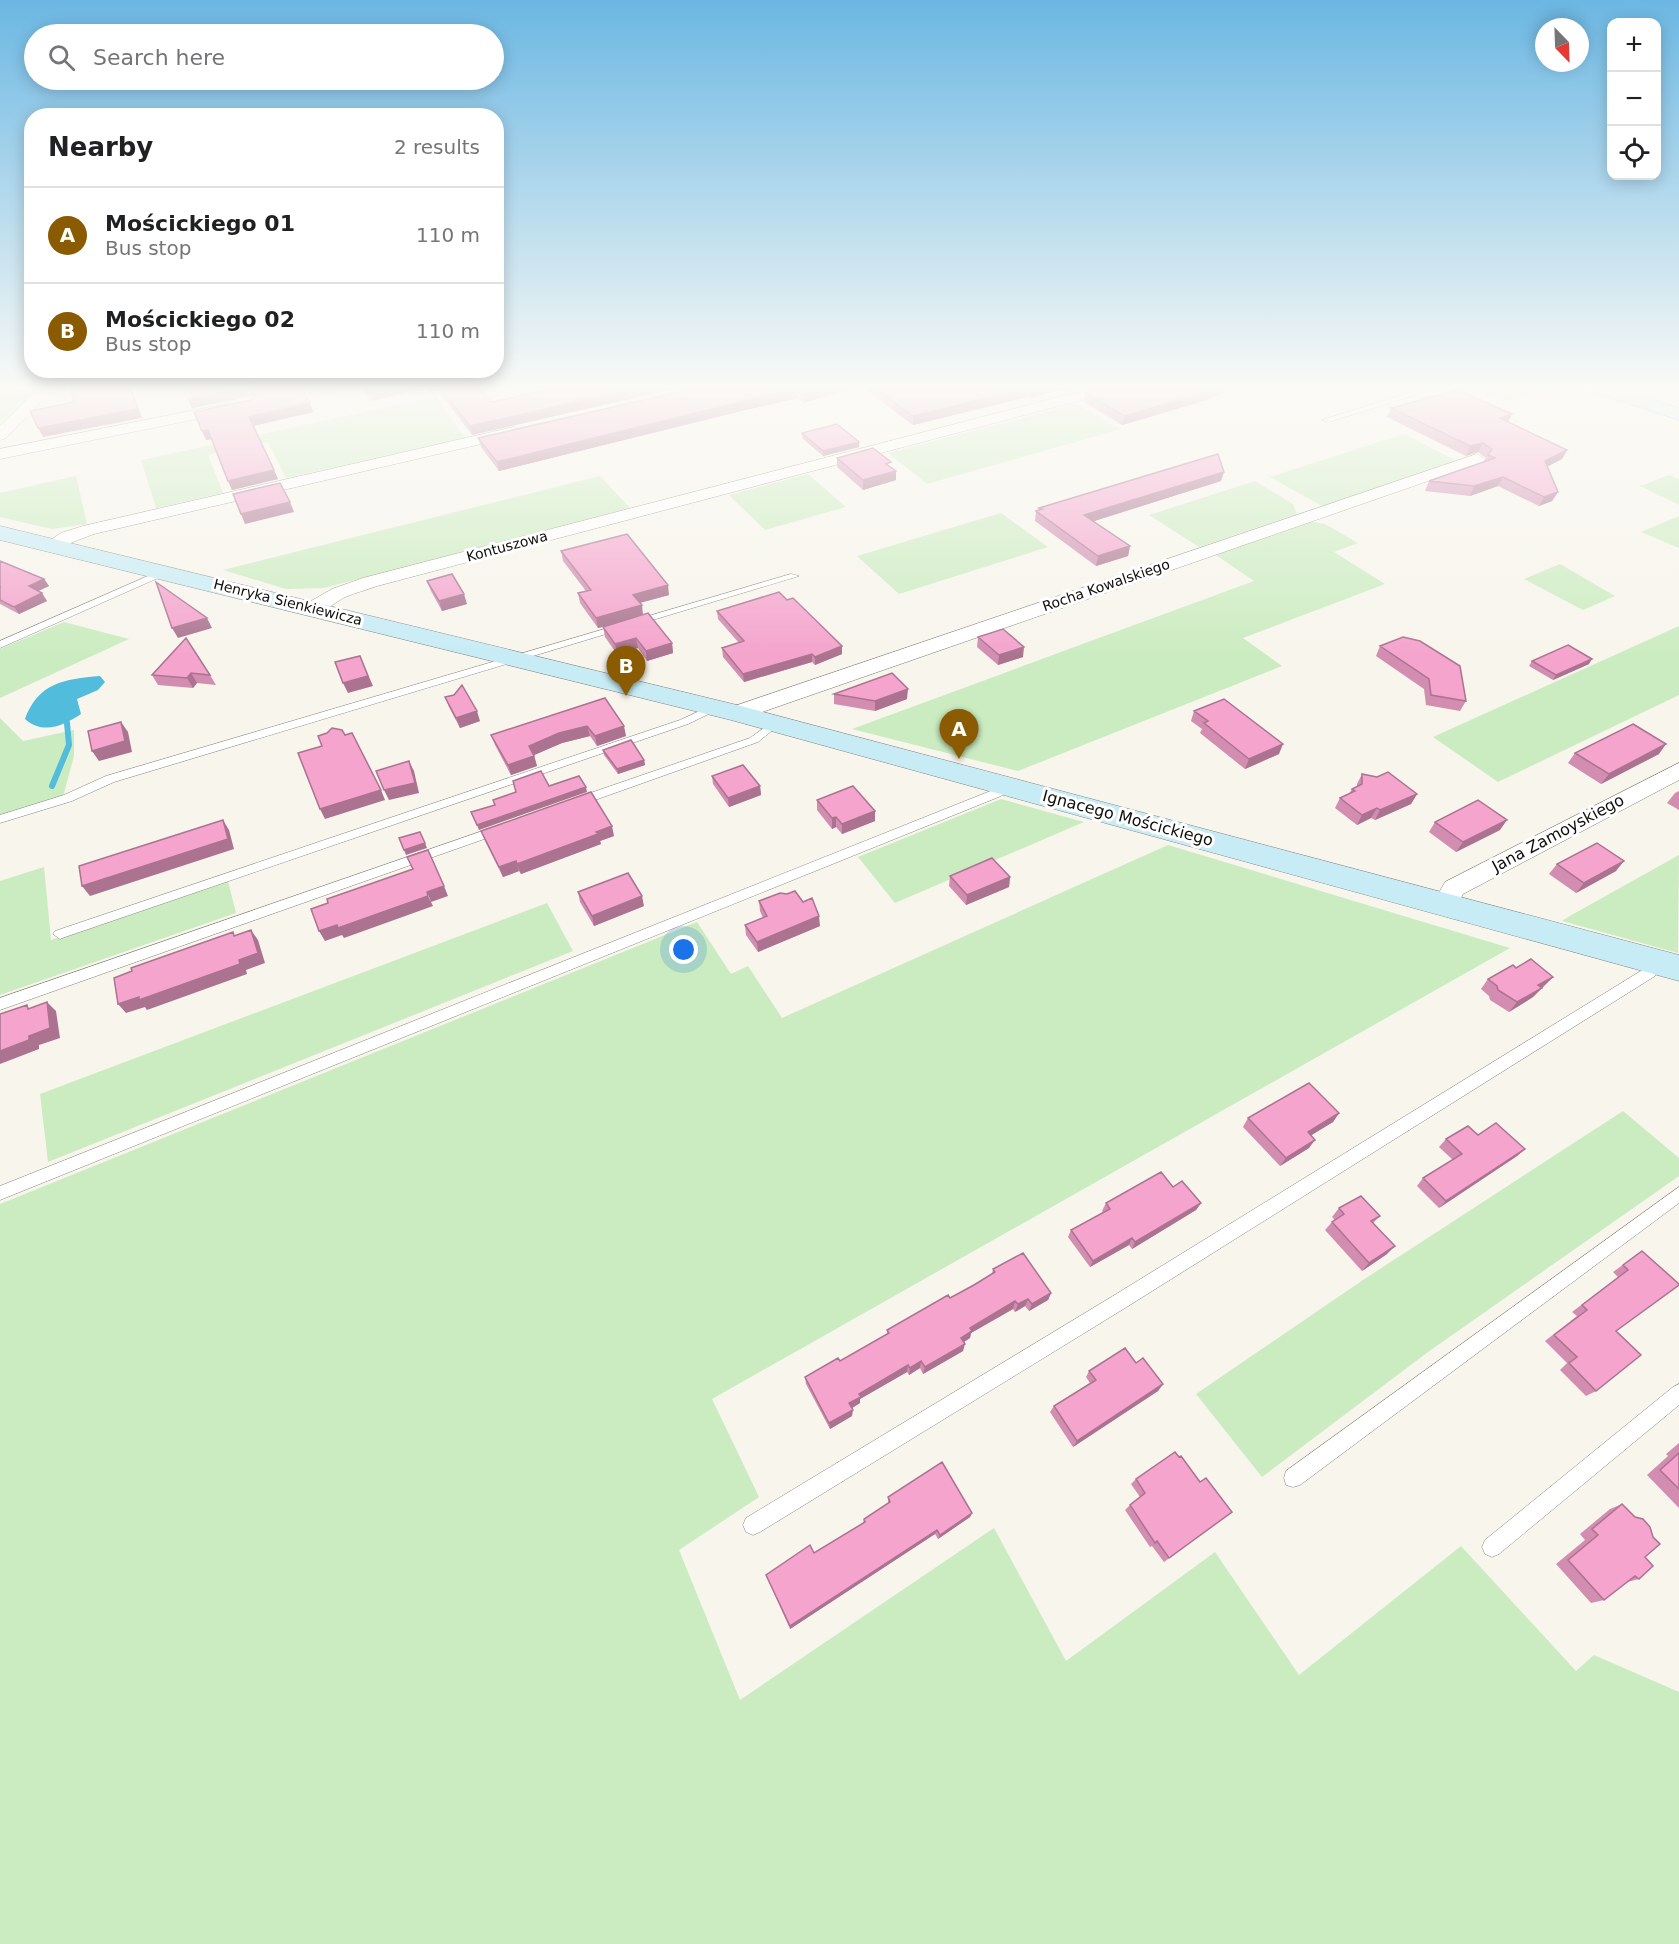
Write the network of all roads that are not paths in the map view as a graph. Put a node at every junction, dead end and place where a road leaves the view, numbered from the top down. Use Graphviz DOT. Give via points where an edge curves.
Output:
graph roads {
  1 [pos="325,476"];
  2 [pos="776,476"];
  3 [pos="1426,476"];
  4 [pos="0,533"];
  5 [pos="52,545"];
  6 [pos="164,572"];
  7 [pos="794,576"];
  8 [pos="314,608"];
  9 [pos="0,645"];
  10 [pos="520,659"];
  11 [pos="576,672"];
  12 [pos="726,710"];
  13 [pos="775,723"];
  14 [pos="1679,770"];
  15 [pos="1007,786"];
  16 [pos="562,807"];
  17 [pos="0,819"];
  18 [pos="518,823"];
  19 [pos="1445,905"];
  20 [pos="60,934"];
  21 [pos="1666,965"];
  22 [pos="0,1005"];
  23 [pos="0,1193"];
  24 [pos="1679,1194"];
  25 [pos="1679,1394"];
  26 [pos="1293,1478"];
  27 [pos="753,1525"];
  28 [pos="1492,1547"];
  1 -- 5 [label="street" via="89,530"];
  2 -- 8 [label="street, Kontuszowa" via="370,582 339,593"];
  3 -- 12 [label="street, Rocha Kowalskiego"];
  4 -- 5 [label="street, Henryka Sienkiewicza"];
  5 -- 6 [label="street, Henryka Sienkiewicza"];
  6 -- 8 [label="street, Henryka Sienkiewicza"];
  6 -- 9 [label="lane"];
  7 -- 10 [label="lane"];
  8 -- 10 [label="street, Henryka Sienkiewicza"];
  10 -- 11 [label="street, Henryka Sienkiewicza"];
  10 -- 17 [label="lane" via="110,779 68,798"];
  11 -- 12 [label="street, Ignacego Mościckiego"];
  12 -- 13 [label="street, Ignacego Mościckiego"];
  12 -- 20 [label="lane"];
  13 -- 15 [label="street, Ignacego Mościckiego"];
  13 -- 16 [label="lane" via="754,740"];
  14 -- 19 [label="street, Jana Zamoyskiego" via="1454,888"];
  15 -- 19 [label="street, Ignacego Mościckiego"];
  15 -- 23 [label="lane"];
  18 -- 22 [label="lane"];
  19 -- 21 [label="street, Ignacego Mościckiego"];
  21 -- 27 [label="lane"];
  24 -- 26 [label="lane"];
  25 -- 28 [label="lane"];
}
